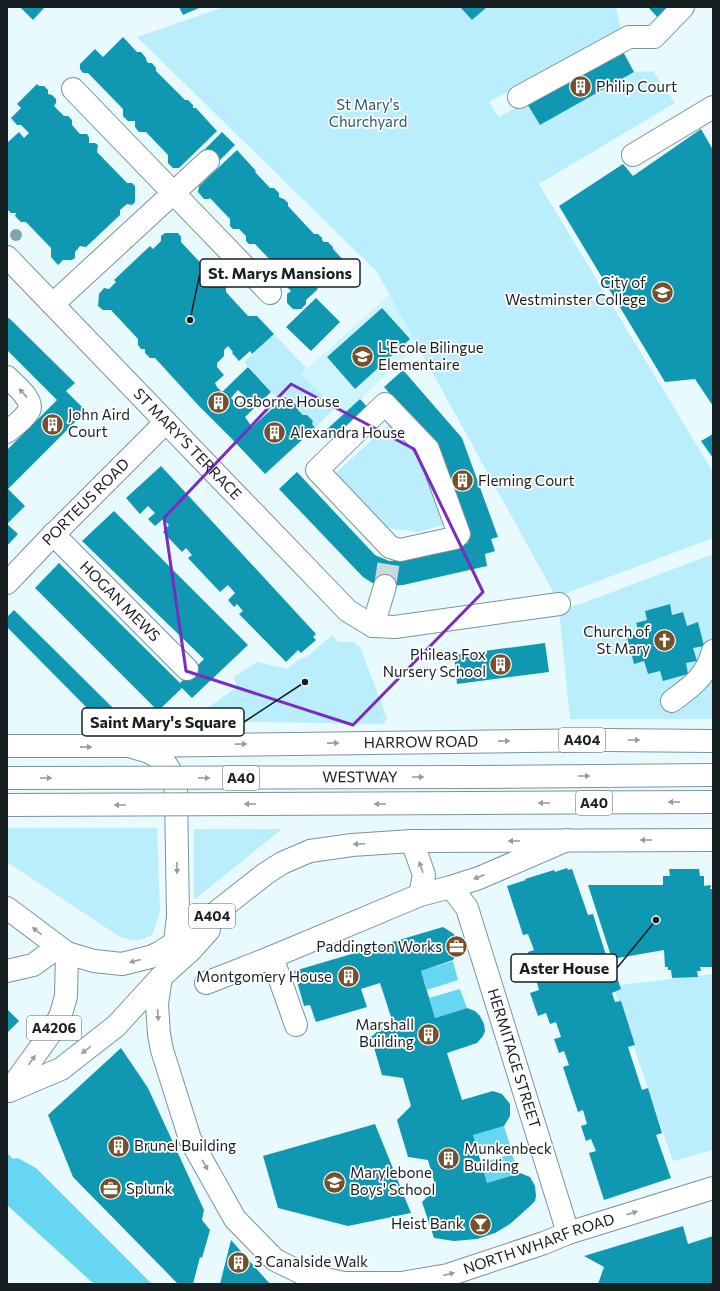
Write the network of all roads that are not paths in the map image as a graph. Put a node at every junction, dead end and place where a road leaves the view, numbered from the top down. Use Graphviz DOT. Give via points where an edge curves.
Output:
graph roads {
  1 [pos="683,7"];
  2 [pos="72,89"];
  3 [pos="519,97"];
  4 [pos="713,107"];
  5 [pos="633,155"];
  6 [pos="208,161"];
  7 [pos="173,193"];
  8 [pos="8,261"];
  9 [pos="270,293"];
  10 [pos="53,304"];
  11 [pos="7,377"];
  12 [pos="166,422"];
  13 [pos="7,432"];
  14 [pos="53,534"];
  15 [pos="395,555"];
  16 [pos="7,583"];
  17 [pos="385,586"];
  18 [pos="559,604"];
  19 [pos="373,626"];
  20 [pos="713,651"];
  21 [pos="187,669"];
  22 [pos="672,701"];
  23 [pos="713,741"];
  24 [pos="129,746"];
  25 [pos="8,747"];
  26 [pos="713,776"];
  27 [pos="7,778"];
  28 [pos="713,802"];
  29 [pos="7,805"];
  30 [pos="567,840"];
  31 [pos="713,840"];
  32 [pos="412,841"];
  33 [pos="451,887"];
  34 [pos="248,888"];
  35 [pos="420,895"];
  36 [pos="7,908"];
  37 [pos="173,944"];
  38 [pos="62,950"];
  39 [pos="272,957"];
  40 [pos="7,971"];
  41 [pos="161,977"];
  42 [pos="206,984"];
  43 [pos="296,1025"];
  44 [pos="8,1092"];
  45 [pos="713,1188"];
  46 [pos="568,1233"];
  1 -- 3 [label="main road" via="654,37 629,37"];
  2 -- 7 [label="main road"];
  4 -- 5 [label="main road"];
  6 -- 7 [label="main road"];
  7 -- 9 [label="main road"];
  7 -- 10 [label="main road"];
  8 -- 10 [label="main road, ST MARY'S TERRACE"];
  10 -- 12 [label="main road, ST MARY'S TERRACE"];
  13 -- 11 [label="main road, one-way" via="28,412 30,406 28,400"];
  12 -- 14 [label="main road, PORTEUS ROAD"];
  12 -- 19 [label="main road, ST MARY'S TERRACE" via="348,611"];
  14 -- 16 [label="main road, PORTEUS ROAD"];
  14 -- 21 [label="main road, HOGAN MEWS"];
  15 -- 15 [label="main road" via="317,470 385,404 428,449 459,534 455,538"];
  17 -- 19 [label="main road"];
  18 -- 19 [label="main road" via="395,627"];
  20 -- 22 [label="main road" via="710,663 696,683"];
  24 -- 23 [label="main road, HARROW ROAD / A404, one-way"];
  25 -- 24 [label="main road, HARROW ROAD, one-way"];
  24 -- 37 [label="main road, one-way" via="149,752 163,760 173,774 177,814 178,917"];
  27 -- 26 [label="main road, WESTWAY / A40, one-way, bridge"];
  28 -- 29 [label="main road, WESTWAY / A40, one-way, bridge"];
  31 -- 30 [label="main road, A404, one-way"];
  30 -- 32 [label="main road, A404, one-way"];
  30 -- 33 [label="main road, one-way" via="479,878"];
  32 -- 34 [label="main road, A404, one-way" via="352,845 310,852 282,863"];
  35 -- 32 [label="main road, one-way" via="424,875"];
  33 -- 35 [label="main road"];
  33 -- 46 [label="main road, HERMITAGE STREET" via="467,908"];
  34 -- 37 [label="main road, A404"];
  34 -- 41 [label="main road, A4206" via="191,950"];
  35 -- 39 [label="main road"];
  38 -- 36 [label="main road, one-way"];
  37 -- 38 [label="main road, one-way" via="150,957 122,964 94,961"];
  37 -- 41 [label="main road, A4206"];
  38 -- 40 [label="main road" via="33,965"];
  44 -- 38 [label="main road, A4206, one-way" via="61,1014 66,996"];
  39 -- 42 [label="main road"];
  39 -- 43 [label="main road"];
  41 -- 44 [label="main road, A4206, one-way" via="116,1026 61,1069"];
  41 -- 46 [label="main road, NORTH WHARF ROAD, one-way" via="158,1004 159,1034 190,1139 235,1219 275,1260 306,1275 344,1283 401,1283 448,1275"];
  46 -- 45 [label="main road, NORTH WHARF ROAD, one-way"];
}
